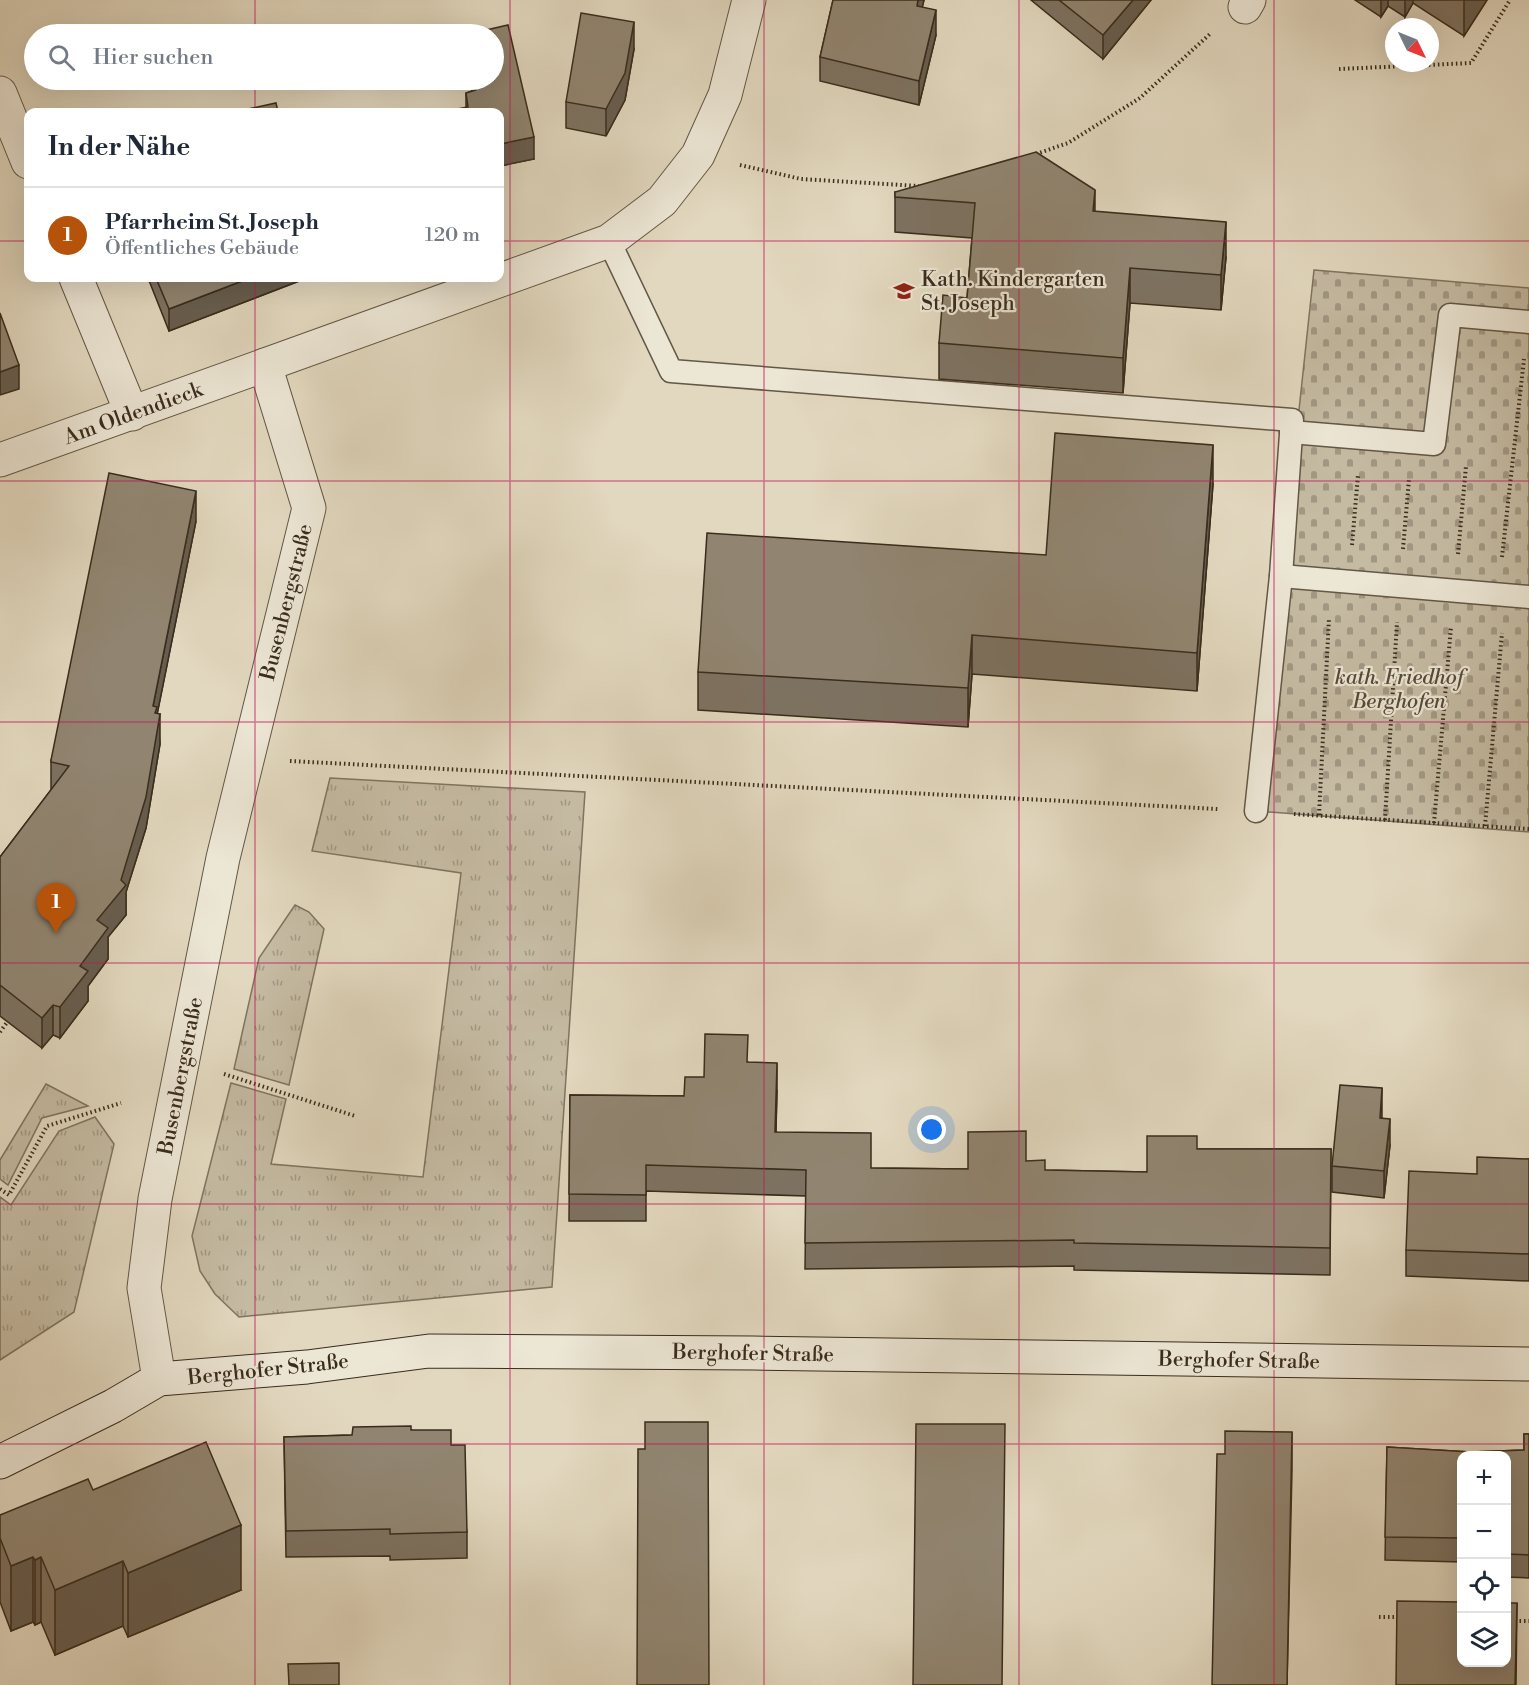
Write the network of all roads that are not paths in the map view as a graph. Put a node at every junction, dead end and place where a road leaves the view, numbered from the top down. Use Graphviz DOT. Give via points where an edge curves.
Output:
graph roads {
  1 [pos="749,0"];
  2 [pos="0,93"];
  3 [pos="24,152"];
  4 [pos="609,241"];
  5 [pos="504,279"];
  6 [pos="78,282"];
  7 [pos="495,282"];
  8 [pos="1528,322"];
  9 [pos="265,365"];
  10 [pos="132,414"];
  11 [pos="1291,432"];
  12 [pos="0,460"];
  13 [pos="1281,576"];
  14 [pos="1529,597"];
  15 [pos="1256,811"];
  16 [pos="1529,1364"];
  17 [pos="159,1379"];
  18 [pos="0,1462"];
  1 -- 4 [label="street" via="725,95 699,155 662,201"];
  2 -- 3 [label="street"];
  4 -- 5 [label="street"];
  4 -- 11 [label="lane" via="671,371 1292,420"];
  6 -- 10 [label="street"];
  7 -- 9 [label="street"];
  8 -- 11 [label="lane" via="1450,315 1434,444"];
  9 -- 10 [label="street, Am Oldendieck"];
  9 -- 17 [label="street, Busenbergstraße" via="309,508 223,858 155,1199 144,1288"];
  10 -- 12 [label="street, Am Oldendieck"];
  11 -- 13 [label="lane"];
  13 -- 14 [label="lane"];
  13 -- 15 [label="lane"];
  16 -- 17 [label="street, Berghofer Straße" via="429,1351 307,1367"];
  17 -- 18 [label="street, Berghofer Straße"];
}
